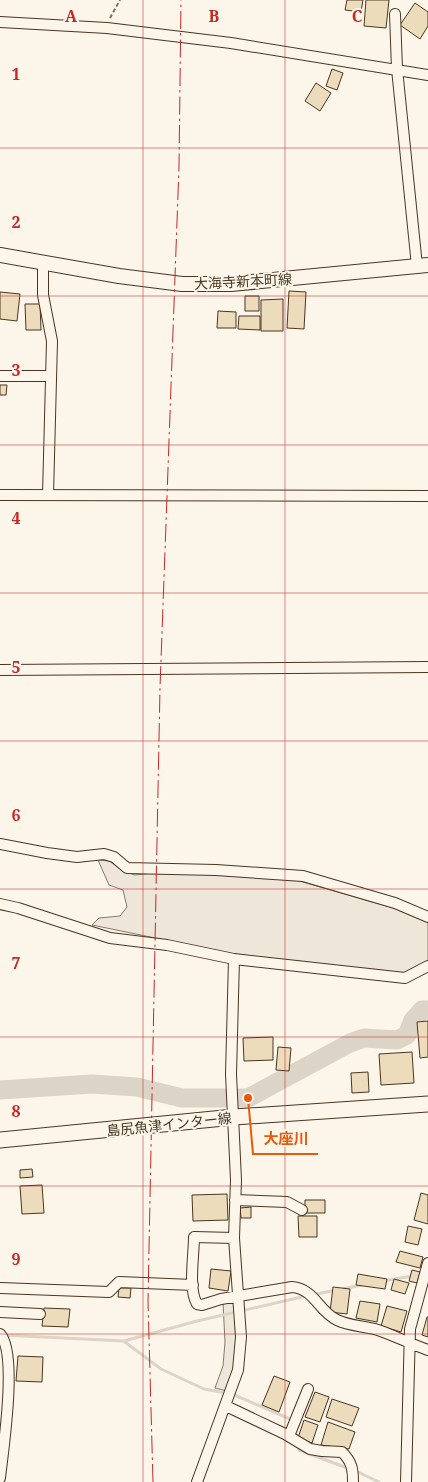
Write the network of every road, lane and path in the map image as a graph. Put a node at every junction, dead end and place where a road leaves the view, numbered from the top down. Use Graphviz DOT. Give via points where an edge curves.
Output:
graph roads {
  1 [pos="120,0"];
  2 [pos="395,14"];
  3 [pos="0,22"];
  4 [pos="104,28"];
  5 [pos="397,69"];
  6 [pos="428,74"];
  7 [pos="0,255"];
  8 [pos="43,263"];
  9 [pos="422,266"];
  10 [pos="0,376"];
  11 [pos="51,376"];
  12 [pos="0,495"];
  13 [pos="48,495"];
  14 [pos="428,496"];
  15 [pos="428,667"];
  16 [pos="0,670"];
  17 [pos="0,844"];
  18 [pos="0,904"];
  19 [pos="428,917"];
  20 [pos="234,959"];
  21 [pos="428,966"];
  22 [pos="428,1104"];
  23 [pos="234,1117"];
  24 [pos="0,1140"];
  25 [pos="235,1200"];
  26 [pos="302,1210"];
  27 [pos="234,1238"];
  28 [pos="428,1263"];
  29 [pos="193,1285"];
  30 [pos="0,1288"];
  31 [pos="238,1297"];
  32 [pos="0,1312"];
  33 [pos="40,1314"];
  34 [pos="0,1334"];
  35 [pos="410,1343"];
  36 [pos="428,1350"];
  37 [pos="308,1389"];
  38 [pos="226,1406"];
  39 [pos="289,1436"];
  40 [pos="0,1478"];
  41 [pos="197,1482"];
  42 [pos="353,1482"];
  43 [pos="406,1482"];
  1 -- 4 [label="path"];
  2 -- 5 [label="street"];
  3 -- 4 [label="street"];
  4 -- 5 [label="street" via="231,43"];
  5 -- 6 [label="street"];
  5 -- 9 [label="street"];
  7 -- 8 [label="main road, 大海寺新本町線"];
  8 -- 9 [label="main road, 大海寺新本町線" via="182,284 231,284"];
  8 -- 11 [label="street" via="43,295 52,341"];
  10 -- 11 [label="street"];
  11 -- 13 [label="street"];
  12 -- 13 [label="street"];
  13 -- 14 [label="street"];
  15 -- 16 [label="street"];
  17 -- 19 [label="street" via="77,857 104,854 114,857 127,868 303,876 395,903"];
  18 -- 20 [label="street" via="110,938 167,945"];
  20 -- 21 [label="street" via="405,978"];
  20 -- 23 [label="street"];
  22 -- 23 [label="main road, 島尻魚津インター線"];
  23 -- 24 [label="main road, 島尻魚津インター線"];
  23 -- 25 [label="street"];
  25 -- 26 [label="street" via="287,1202"];
  25 -- 27 [label="street"];
  27 -- 29 [label="street" via="194,1237"];
  27 -- 31 [label="street"];
  28 -- 35 [label="street" via="410,1329"];
  29 -- 30 [label="street" via="120,1282 109,1292"];
  29 -- 31 [label="street" via="194,1300 202,1306"];
  31 -- 35 [label="street" via="301,1288 336,1320 377,1330"];
  31 -- 38 [label="street" via="241,1337 238,1370"];
  32 -- 33 [label="street"];
  34 -- 40 [label="street" via="7,1351 9,1386"];
  35 -- 36 [label="street"];
  35 -- 43 [label="street"];
  37 -- 39 [label="street"];
  38 -- 39 [label="street"];
  38 -- 41 [label="street"];
  39 -- 42 [label="street" via="310,1449 342,1452 353,1467"];
}
